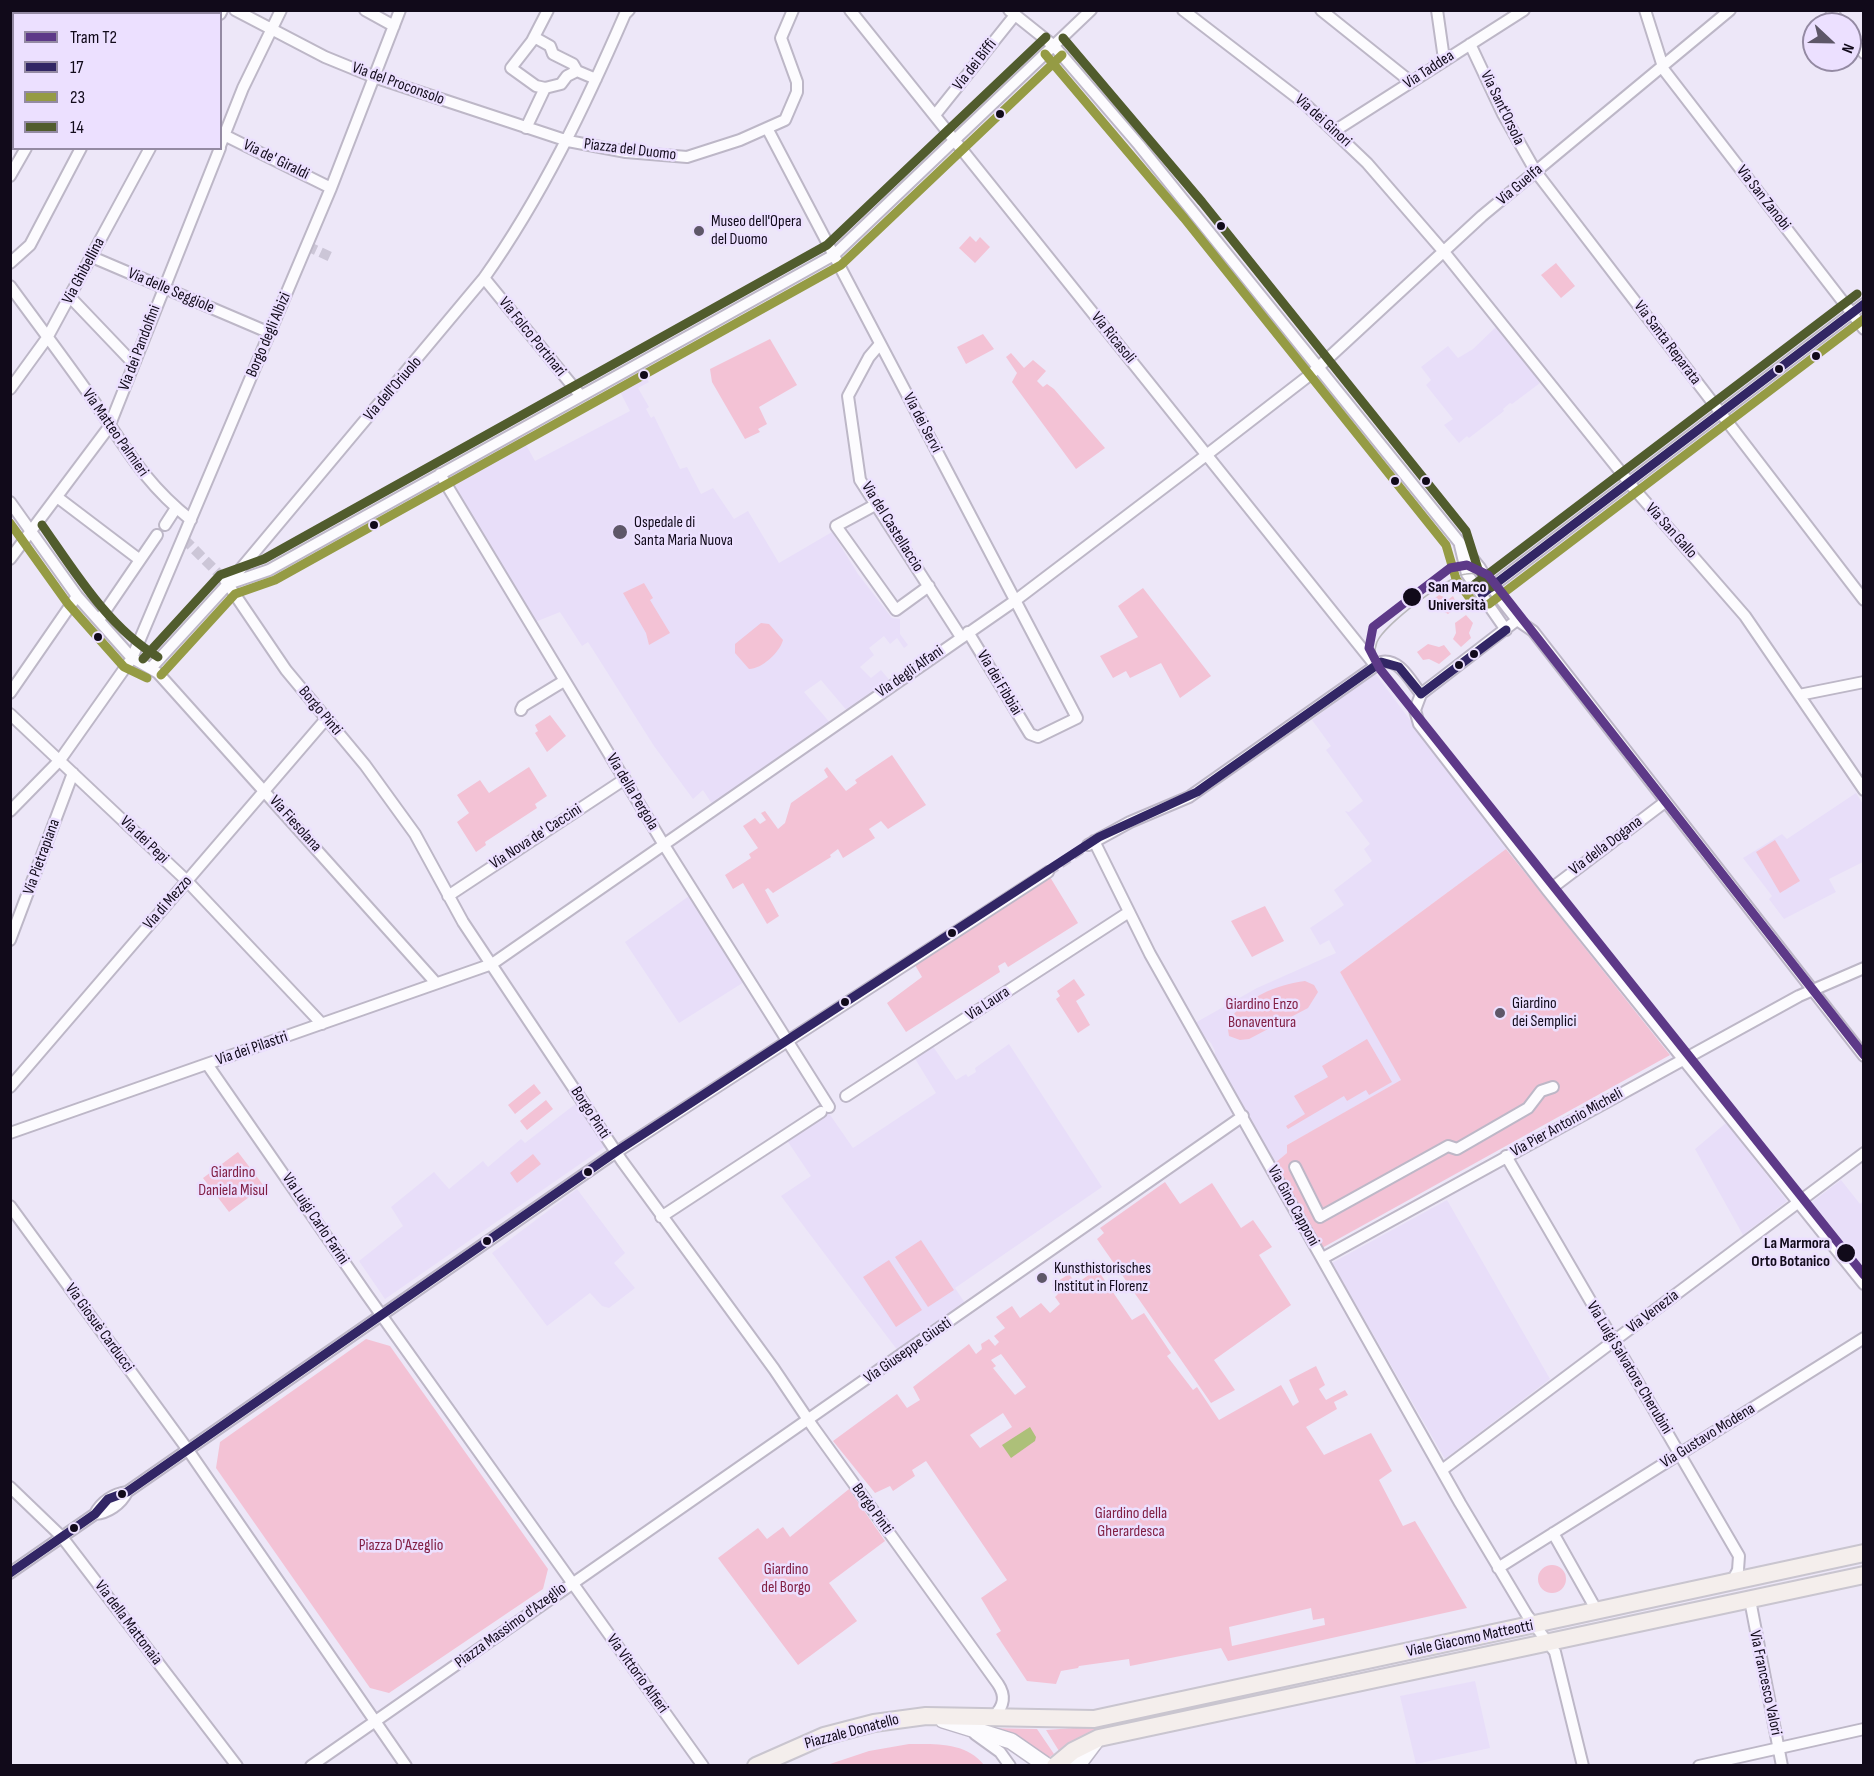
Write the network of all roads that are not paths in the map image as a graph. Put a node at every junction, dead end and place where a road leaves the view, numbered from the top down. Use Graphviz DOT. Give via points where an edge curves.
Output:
graph roads {
  1 [pos="236,10"];
  2 [pos="281,10"];
  3 [pos="365,10"];
  4 [pos="400,10"];
  5 [pos="548,10"];
  6 [pos="793,10"];
  7 [pos="850,10"];
  8 [pos="1091,10"];
  9 [pos="1184,10"];
  10 [pos="1321,10"];
  11 [pos="1437,10"];
  12 [pos="1524,10"];
  13 [pos="1645,10"];
  14 [pos="1730,10"];
  15 [pos="624,12"];
  16 [pos="1012,13"];
  17 [pos="394,26"];
  18 [pos="273,31"];
  19 [pos="534,37"];
  20 [pos="1470,44"];
  21 [pos="1054,46"];
  22 [pos="1444,59"];
  23 [pos="12,63"];
  24 [pos="1662,67"];
  25 [pos="577,71"];
  26 [pos="10,72"];
  27 [pos="374,77"];
  28 [pos="596,80"];
  29 [pos="1411,82"];
  30 [pos="541,88"];
  31 [pos="935,116"];
  32 [pos="526,128"];
  33 [pos="766,128"];
  34 [pos="1336,130"];
  35 [pos="222,139"];
  36 [pos="222,141"];
  37 [pos="568,141"];
  38 [pos="954,141"];
  39 [pos="25,150"];
  40 [pos="80,150"];
  41 [pos="149,150"];
  42 [pos="218,150"];
  43 [pos="1536,172"];
  44 [pos="10,176"];
  45 [pos="331,188"];
  46 [pos="1444,252"];
  47 [pos="834,255"];
  48 [pos="92,257"];
  49 [pos="10,263"];
  50 [pos="484,278"];
  51 [pos="10,286"];
  52 [pos="164,288"];
  53 [pos="70,297"];
  54 [pos="1863,304"];
  55 [pos="1851,313"];
  56 [pos="1863,329"];
  57 [pos="270,333"];
  58 [pos="47,338"];
  59 [pos="880,344"];
  60 [pos="134,364"];
  61 [pos="1318,367"];
  62 [pos="10,389"];
  63 [pos="580,395"];
  64 [pos="1721,414"];
  65 [pos="110,425"];
  66 [pos="1206,454"];
  67 [pos="440,474"];
  68 [pos="1630,484"];
  69 [pos="57,497"];
  70 [pos="10,502"];
  71 [pos="874,505"];
  72 [pos="176,508"];
  73 [pos="191,520"];
  74 [pos="165,525"];
  75 [pos="32,532"];
  76 [pos="157,535"];
  77 [pos="1457,539"];
  78 [pos="10,559"];
  79 [pos="140,560"];
  80 [pos="226,582"];
  81 [pos="1496,584"];
  82 [pos="929,586"];
  83 [pos="1482,594"];
  84 [pos="77,596"];
  85 [pos="1016,600"];
  86 [pos="1863,600"];
  87 [pos="99,620"];
  88 [pos="1517,620"];
  89 [pos="1506,630"];
  90 [pos="965,634"];
  91 [pos="132,658"];
  92 [pos="1374,666"];
  93 [pos="152,668"];
  94 [pos="564,681"];
  95 [pos="1863,682"];
  96 [pos="10,693"];
  97 [pos="1421,694"];
  98 [pos="1799,695"];
  99 [pos="521,710"];
  100 [pos="10,714"];
  101 [pos="326,719"];
  102 [pos="1030,734"];
  103 [pos="60,760"];
  104 [pos="74,773"];
  105 [pos="625,779"];
  106 [pos="264,789"];
  107 [pos="1863,790"];
  108 [pos="1665,802"];
  109 [pos="10,811"];
  110 [pos="664,845"];
  111 [pos="1048,872"];
  112 [pos="187,881"];
  113 [pos="1548,891"];
  114 [pos="448,896"];
  115 [pos="1129,912"];
  116 [pos="13,924"];
  117 [pos="10,940"];
  118 [pos="492,964"];
  119 [pos="1863,968"];
  120 [pos="436,983"];
  121 [pos="1812,990"];
  122 [pos="322,1024"];
  123 [pos="787,1041"];
  124 [pos="1863,1056"];
  125 [pos="1684,1059"];
  126 [pos="207,1064"];
  127 [pos="10,1087"];
  128 [pos="1553,1087"];
  129 [pos="825,1110"];
  130 [pos="1243,1116"];
  131 [pos="10,1133"];
  132 [pos="616,1152"];
  133 [pos="1863,1153"];
  134 [pos="1506,1156"];
  135 [pos="1295,1167"];
  136 [pos="1311,1200"];
  137 [pos="1798,1203"];
  138 [pos="10,1206"];
  139 [pos="1295,1209"];
  140 [pos="661,1217"];
  141 [pos="1323,1258"];
  142 [pos="1863,1284"];
  143 [pos="382,1315"];
  144 [pos="1863,1338"];
  145 [pos="1613,1341"];
  146 [pos="809,1421"];
  147 [pos="188,1449"];
  148 [pos="1679,1454"];
  149 [pos="1442,1470"];
  150 [pos="10,1487"];
  151 [pos="1553,1533"];
  152 [pos="62,1537"];
  153 [pos="1863,1553"];
  154 [pos="1498,1568"];
  155 [pos="10,1573"];
  156 [pos="1863,1575"];
  157 [pos="1732,1582"];
  158 [pos="572,1583"];
  159 [pos="1750,1600"];
  160 [pos="1597,1611"];
  161 [pos="1534,1625"];
  162 [pos="1547,1643"];
  163 [pos="926,1716"];
  164 [pos="994,1716"];
  165 [pos="375,1720"];
  166 [pos="1076,1721"];
  167 [pos="962,1725"];
  168 [pos="1863,1729"];
  169 [pos="1103,1737"];
  170 [pos="1778,1748"];
  171 [pos="777,1760"];
  172 [pos="237,1766"];
  173 [pos="311,1766"];
  174 [pos="406,1766"];
  175 [pos="703,1766"];
  176 [pos="756,1766"];
  177 [pos="1010,1766"];
  178 [pos="1047,1766"];
  179 [pos="1055,1766"];
  180 [pos="1077,1766"];
  181 [pos="1583,1766"];
  182 [pos="1699,1766"];
  183 [pos="1782,1766"];
  1 -- 18 [label="street, Via del Proconsolo"];
  2 -- 18 [label="street, Via dei Pandolfini"];
  3 -- 17 [label="street"];
  4 -- 17 [label="street, Borgo degli Albizi"];
  5 -- 19 [label="street"];
  6 -- 33 [label="street, Piazza del Duomo" via="781,38 797,92 785,120"];
  7 -- 31 [label="street, Via Ricasoli"];
  8 -- 21 [label="street"];
  9 -- 34 [label="street, Via dei Ginori"];
  10 -- 29 [label="street"];
  11 -- 22 [label="street"];
  12 -- 20 [label="street, Via Taddea"];
  13 -- 24 [label="street"];
  14 -- 24 [label="street, Via Guelfa"];
  15 -- 28 [label="street, Piazza del Duomo"];
  16 -- 21 [label="street"];
  16 -- 31 [label="street, Via dei Biffi"];
  17 -- 27 [label="street, Borgo degli Albizi"];
  18 -- 27 [label="street, Via del Proconsolo"];
  18 -- 35 [label="street, Via dei Pandolfini"];
  19 -- 25 [label="street" via="573,64"];
  19 -- 30 [label="street" via="511,68"];
  20 -- 22 [label="street, Via Taddea"];
  20 -- 43 [label="street, Via Sant'Orsola" via="1516,141"];
  21 -- 38 [label="street"];
  21 -- 61 [label="street" via="1193,210"];
  22 -- 29 [label="street, Via Taddea"];
  23 -- 26 [label="street"];
  24 -- 43 [label="street, Via Guelfa"];
  24 -- 55 [label="street, Via San Zanobi"];
  25 -- 28 [label="street"];
  25 -- 30 [label="street" via="561,84"];
  27 -- 32 [label="street, Via del Proconsolo"];
  27 -- 45 [label="street, Borgo degli Albizi"];
  28 -- 37 [label="street, Piazza del Duomo"];
  29 -- 34 [label="street, Via Taddea"];
  30 -- 32 [label="street"];
  31 -- 38 [label="street, Via Ricasoli"];
  32 -- 37 [label="street, Via del Proconsolo"];
  33 -- 37 [label="street, Piazza del Duomo" via="687,157 626,152"];
  33 -- 47 [label="street, Via dei Servi"];
  34 -- 46 [label="street, Via dei Ginori"];
  36 -- 45 [label="street, Via de' Giraldi"];
  37 -- 50 [label="street, Via dell'Oriuolo"];
  38 -- 47 [label="street"];
  38 -- 66 [label="street, Via Ricasoli"];
  39 -- 44 [label="street"];
  40 -- 49 [label="street" via="30,245"];
  41 -- 48 [label="street, Via Ghibellina"];
  42 -- 52 [label="street, Via dei Pandolfini"];
  43 -- 46 [label="street, Via Guelfa"];
  43 -- 64 [label="street, Via Santa Reparata"];
  45 -- 57 [label="street, Borgo degli Albizi"];
  46 -- 61 [label="street, Via Guelfa"];
  46 -- 68 [label="street, Via San Gallo"];
  47 -- 59 [label="street, Via dei Servi"];
  47 -- 63 [label="street"];
  48 -- 52 [label="street, Via delle Seggiole"];
  48 -- 53 [label="street, Via Ghibellina"];
  50 -- 63 [label="street, Via Folco Portinari"];
  50 -- 80 [label="street, Via dell'Oriuolo"];
  51 -- 58 [label="street, Via Matteo Palmieri"];
  52 -- 57 [label="street, Via delle Seggiole"];
  52 -- 60 [label="street, Via dei Pandolfini"];
  53 -- 58 [label="street, Via Ghibellina"];
  53 -- 60 [label="street"];
  54 -- 55 [label="street"];
  55 -- 56 [label="street, Via San Zanobi"];
  55 -- 64 [label="street"];
  57 -- 73 [label="street, Borgo degli Albizi"];
  58 -- 62 [label="street, Via Ghibellina"];
  58 -- 65 [label="street, Via Matteo Palmieri"];
  59 -- 71 [label="street, Via del Castellaccio" via="869,357 848,404 860,480"];
  59 -- 85 [label="street, Via dei Servi"];
  60 -- 65 [label="street, Via dei Pandolfini"];
  61 -- 66 [label="street, Via degli Alfani"];
  61 -- 77 [label="street"];
  63 -- 67 [label="street"];
  64 -- 68 [label="street"];
  64 -- 86 [label="street, Via Santa Reparata"];
  65 -- 69 [label="street, Via dei Pandolfini"];
  65 -- 72 [label="street, Via Matteo Palmieri" via="136,467"];
  66 -- 85 [label="street, Via degli Alfani"];
  66 -- 92 [label="street, Via Ricasoli"];
  67 -- 80 [label="street" via="266,571"];
  67 -- 94 [label="street, Via della Pergola"];
  68 -- 81 [label="street"];
  68 -- 98 [label="street, Via San Gallo" via="1745,616"];
  69 -- 75 [label="street, Via dei Pandolfini"];
  69 -- 79 [label="street"];
  70 -- 75 [label="street"];
  71 -- 82 [label="street, Via del Castellaccio"];
  71 -- 82 [label="street" via="836,526 896,610"];
  72 -- 73 [label="street, Via Matteo Palmieri"];
  72 -- 74 [label="street"];
  73 -- 91 [label="street, Borgo degli Albizi"];
  75 -- 78 [label="street, Via dei Pandolfini"];
  75 -- 84 [label="street"];
  76 -- 79 [label="street"];
  77 -- 81 [label="street"];
  77 -- 83 [label="street" via="1467,574"];
  79 -- 87 [label="street"];
  80 -- 93 [label="street, Via dell'Oriuolo"];
  80 -- 101 [label="street, Borgo Pinti" via="286,670"];
  81 -- 83 [label="street"];
  81 -- 88 [label="street"];
  82 -- 90 [label="street, Via del Castellaccio"];
  83 -- 89 [label="street"];
  84 -- 87 [label="street"];
  84 -- 96 [label="street"];
  85 -- 90 [label="street, Via degli Alfani"];
  85 -- 102 [label="street, Via dei Servi" via="1077,718 1038,737"];
  87 -- 91 [label="street"];
  88 -- 89 [label="street"];
  88 -- 108 [label="street" via="1530,628"];
  89 -- 97 [label="street"];
  90 -- 102 [label="street, Via dei Fibbiai"];
  90 -- 110 [label="street, Via degli Alfani"];
  91 -- 93 [label="street"];
  91 -- 103 [label="street"];
  92 -- 97 [label="street" via="1385,661 1395,664"];
  92 -- 115 [label="street, Via Gino Capponi" via="1197,792 1091,843"];
  93 -- 106 [label="street, Via Fiesolana"];
  94 -- 99 [label="street"];
  94 -- 105 [label="street, Via della Pergola"];
  95 -- 98 [label="street"];
  97 -- 113 [label="street" via="1415,710 1419,724"];
  98 -- 107 [label="street, Via San Gallo"];
  100 -- 103 [label="street, Via dei Pepi"];
  101 -- 106 [label="street, Via di Mezzo"];
  101 -- 114 [label="street, Borgo Pinti" via="415,834"];
  103 -- 104 [label="street, Via dei Pepi"];
  103 -- 109 [label="street"];
  104 -- 112 [label="street, Via dei Pepi"];
  104 -- 116 [label="street, Via Pietrapiana"];
  105 -- 110 [label="street, Via della Pergola"];
  105 -- 114 [label="street, Via Nova de' Caccini"];
  106 -- 112 [label="street, Via di Mezzo"];
  106 -- 120 [label="street, Via Fiesolana"];
  108 -- 113 [label="street, Via della Dogana"];
  108 -- 121 [label="street"];
  110 -- 118 [label="street, Via degli Alfani"];
  110 -- 123 [label="street, Via della Pergola"];
  111 -- 123 [label="street"];
  112 -- 122 [label="street, Via dei Pepi"];
  112 -- 127 [label="street, Via di Mezzo"];
  113 -- 125 [label="street"];
  114 -- 118 [label="street, Borgo Pinti"];
  115 -- 129 [label="street, Via Laura"];
  115 -- 130 [label="street, Via Gino Capponi"];
  116 -- 117 [label="street, Via Pietrapiana"];
  118 -- 120 [label="street, Via dei Pilastri"];
  118 -- 132 [label="street, Borgo Pinti"];
  119 -- 121 [label="street, Via Pier Antonio Micheli"];
  120 -- 122 [label="street, Via dei Pilastri"];
  121 -- 124 [label="street"];
  121 -- 125 [label="street, Via Pier Antonio Micheli"];
  122 -- 126 [label="street, Via dei Pilastri"];
  123 -- 129 [label="street, Via della Pergola"];
  123 -- 132 [label="street"];
  125 -- 134 [label="street, Via Pier Antonio Micheli"];
  125 -- 137 [label="street"];
  126 -- 131 [label="street, Via dei Pilastri"];
  126 -- 143 [label="street, Via Luigi Carlo Farini"];
  128 -- 136 [label="street" via="1541,1091 1528,1108 1457,1149 1448,1146 1320,1217"];
  129 -- 140 [label="street, Via Laura"];
  130 -- 139 [label="street, Via Gino Capponi"];
  130 -- 146 [label="street, Via Giuseppe Giusti"];
  132 -- 140 [label="street, Borgo Pinti"];
  132 -- 143 [label="street"];
  133 -- 137 [label="street, Via Venezia"];
  134 -- 141 [label="street, Via Pier Antonio Micheli"];
  134 -- 145 [label="street, Via Luigi Salvatore Cherubini"];
  135 -- 136 [label="street"];
  136 -- 139 [label="street"];
  137 -- 142 [label="street"];
  137 -- 145 [label="street, Via Venezia"];
  138 -- 147 [label="street, Via Giosuè Carducci"];
  139 -- 141 [label="street, Via Gino Capponi"];
  140 -- 146 [label="street, Borgo Pinti"];
  141 -- 149 [label="street, Via Gino Capponi"];
  143 -- 147 [label="street"];
  143 -- 158 [label="street, Piazza Massimo d'Azeglio"];
  144 -- 148 [label="street, Via Gustavo Modena"];
  145 -- 148 [label="street, Via Luigi Salvatore Cherubini"];
  145 -- 149 [label="street, Via Venezia"];
  146 -- 158 [label="street, Via Giuseppe Giusti"];
  146 -- 164 [label="street, Borgo Pinti" via="998,1684 1004,1696"];
  147 -- 152 [label="street" via="127,1492 118,1493 99,1506 95,1514"];
  147 -- 165 [label="street"];
  148 -- 151 [label="street, Via Gustavo Modena"];
  148 -- 157 [label="street, Via Luigi Salvatore Cherubini" via="1739,1556"];
  149 -- 154 [label="street, Via Gino Capponi"];
  150 -- 152 [label="street, Via della Mattonaia"];
  151 -- 154 [label="street, Via Gustavo Modena"];
  151 -- 160 [label="street"];
  152 -- 155 [label="street"];
  152 -- 172 [label="street, Via della Mattonaia"];
  153 -- 157 [label="main road, Viale Giacomo Matteotti"];
  154 -- 161 [label="street, Via Gino Capponi"];
  156 -- 159 [label="main road, Viale Giacomo Matteotti"];
  157 -- 160 [label="main road, Viale Giacomo Matteotti"];
  158 -- 165 [label="street, Piazza Massimo d'Azeglio"];
  158 -- 175 [label="street, Via Vittorio Alfieri"];
  159 -- 162 [label="main road, Viale Giacomo Matteotti"];
  159 -- 170 [label="street, Via Francesco Valori"];
  160 -- 161 [label="main road, Viale Giacomo Matteotti"];
  161 -- 162 [label="street, Via Gino Capponi"];
  161 -- 166 [label="main road, Viale Giacomo Matteotti" via="1129,1713"];
  162 -- 169 [label="main road, Viale Giacomo Matteotti"];
  162 -- 181 [label="street, Via Gino Capponi" via="1560,1666"];
  163 -- 164 [label="main road, Piazzale Donatello"];
  163 -- 167 [label="street, Piazzale Donatello"];
  163 -- 171 [label="main road, Piazzale Donatello" via="874,1723 824,1736"];
  164 -- 166 [label="main road, Piazzale Donatello"];
  165 -- 173 [label="street, Piazza Massimo d'Azeglio"];
  165 -- 174 [label="street"];
  167 -- 177 [label="street, Piazzale Donatello" via="1000,1752"];
  167 -- 178 [label="street, Piazzale Donatello" via="1011,1741"];
  168 -- 170 [label="street"];
  169 -- 179 [label="main road, Viale Giacomo Matteotti" via="1085,1744"];
  169 -- 180 [label="street" via="1086,1751"];
  170 -- 182 [label="street"];
  170 -- 183 [label="street, Via Francesco Valori"];
  171 -- 176 [label="main road, Piazzale Donatello"];
}
